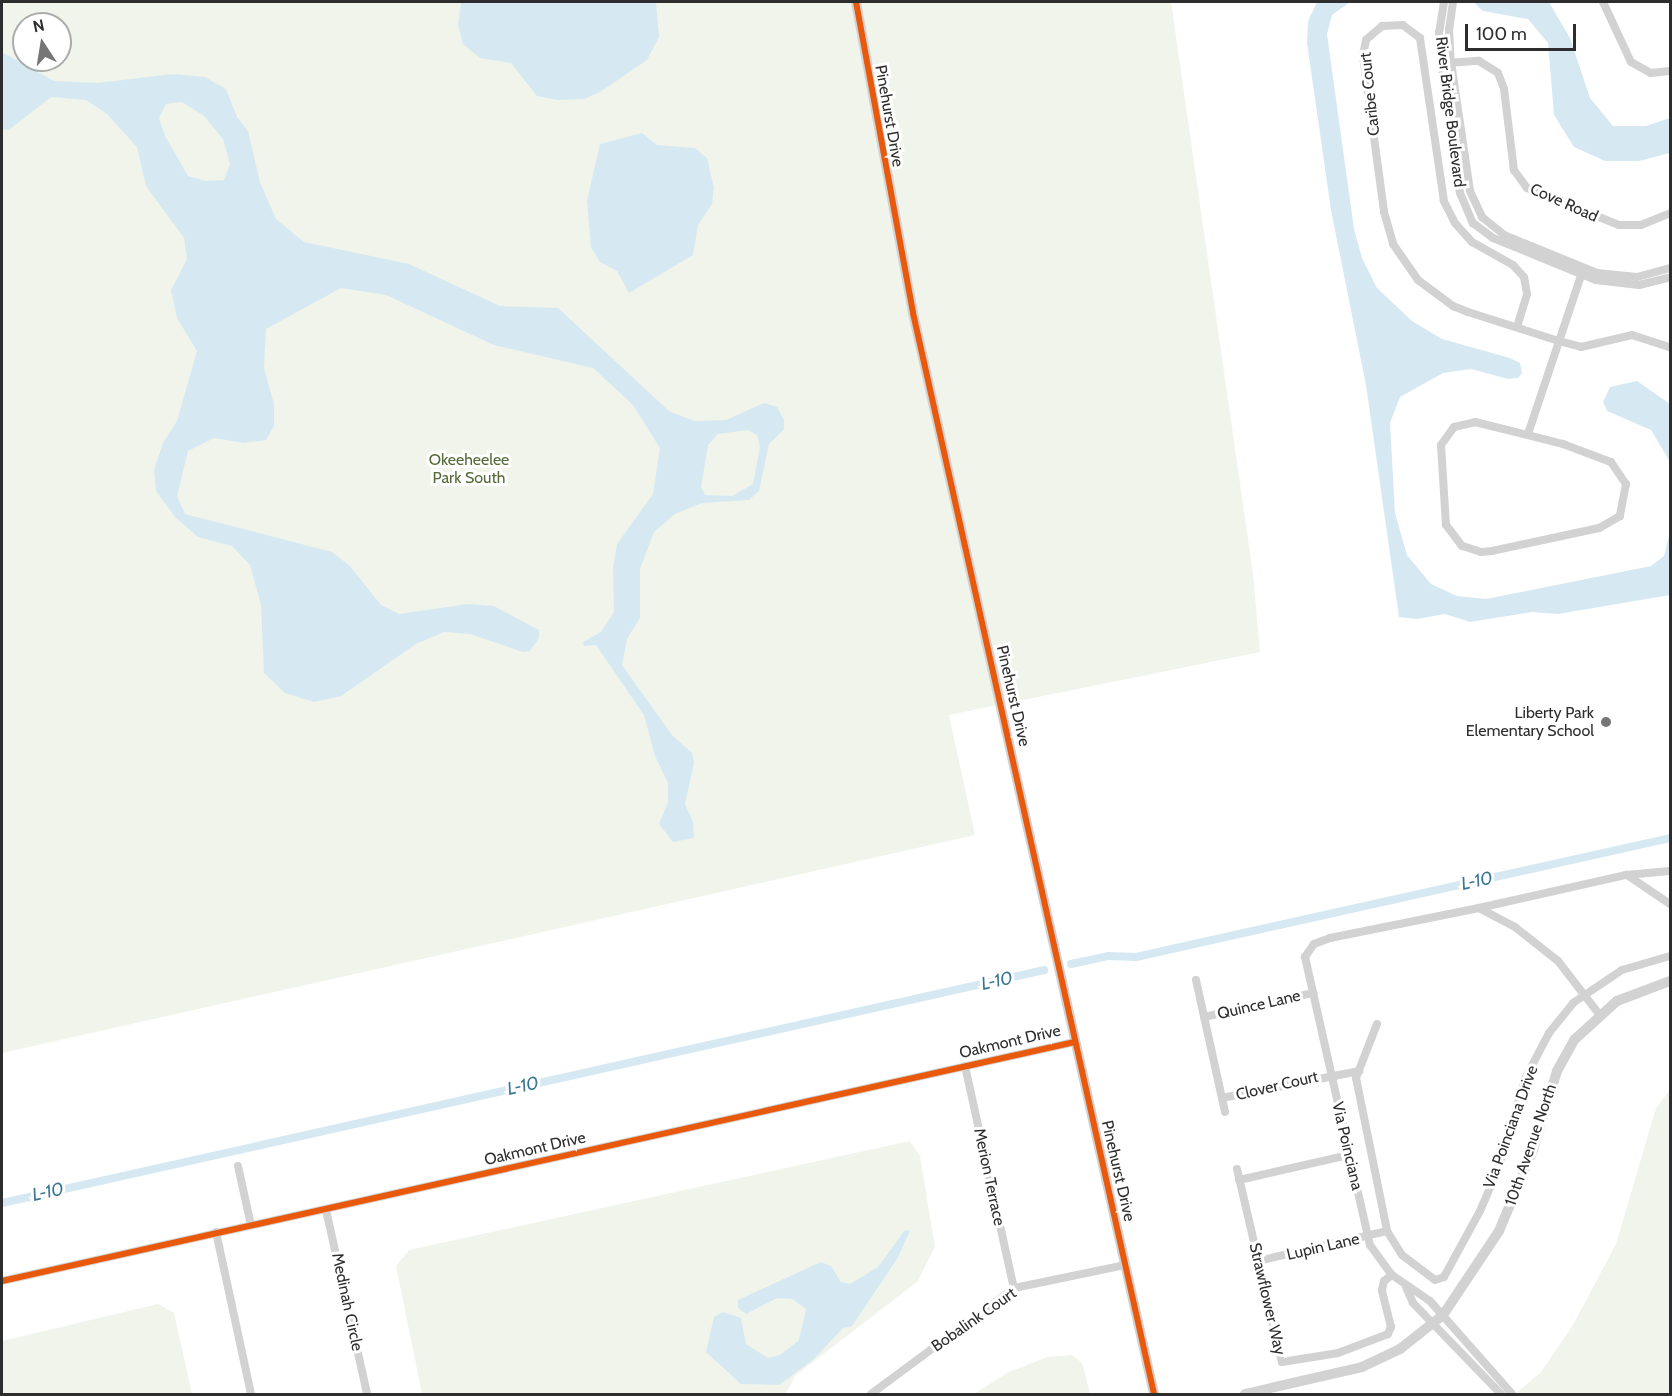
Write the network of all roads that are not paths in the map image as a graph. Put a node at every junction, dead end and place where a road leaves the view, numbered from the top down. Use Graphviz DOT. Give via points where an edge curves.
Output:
graph roads {
  1 [pos="856,2"];
  2 [pos="1444,2"];
  3 [pos="1453,2"];
  4 [pos="1603,2"];
  5 [pos="1446,63"];
  6 [pos="1671,71"];
  7 [pos="1671,213"];
  8 [pos="1671,268"];
  9 [pos="1582,272"];
  10 [pos="1671,277"];
  11 [pos="1517,327"];
  12 [pos="1558,341"];
  13 [pos="1671,347"];
  14 [pos="1528,434"];
  15 [pos="1671,871"];
  16 [pos="1626,874"];
  17 [pos="1671,904"];
  18 [pos="1479,908"];
  19 [pos="1671,956"];
  20 [pos="1196,980"];
  21 [pos="1671,981"];
  22 [pos="1313,993"];
  23 [pos="1585,994"];
  24 [pos="1599,1014"];
  25 [pos="1204,1017"];
  26 [pos="1377,1024"];
  27 [pos="1075,1042"];
  28 [pos="965,1066"];
  29 [pos="1359,1071"];
  30 [pos="1331,1074"];
  31 [pos="1222,1098"];
  32 [pos="1226,1112"];
  33 [pos="1349,1155"];
  34 [pos="238,1166"];
  35 [pos="1237,1168"];
  36 [pos="1239,1180"];
  37 [pos="326,1210"];
  38 [pos="251,1225"];
  39 [pos="1388,1231"];
  40 [pos="216,1232"];
  41 [pos="1367,1237"];
  42 [pos="1258,1261"];
  43 [pos="1125,1265"];
  44 [pos="1392,1275"];
  45 [pos="2,1281"];
  46 [pos="1406,1287"];
  47 [pos="1014,1288"];
  48 [pos="1443,1315"];
  49 [pos="1433,1324"];
  50 [pos="1272,1391"];
  51 [pos="251,1395"];
  52 [pos="367,1395"];
  53 [pos="871,1395"];
  54 [pos="1154,1395"];
  55 [pos="1245,1395"];
  56 [pos="1502,1395"];
  57 [pos="1512,1395"];
  1 -- 27 [label="street, Pinehurst Drive" via="913,313"];
  2 -- 5 [label="street, River Bridge Boulevard" via="1438,32"];
  3 -- 5 [label="street, River Bridge Boulevard"];
  4 -- 6 [label="street" via="1631,62 1652,73"];
  5 -- 7 [label="street, Cove Road" via="1479,61 1501,78 1514,170 1527,188 1619,225 1641,225"];
  5 -- 9 [label="street, River Bridge Boulevard" via="1470,191 1482,217 1504,235"];
  8 -- 9 [label="street, River Bridge Boulevard" via="1646,276"];
  9 -- 10 [label="street, River Bridge Boulevard" via="1639,285"];
  9 -- 12 [label="street"];
  11 -- 11 [label="street, Caribe Court" via="1439,297 1418,280 1393,244 1384,212 1363,56 1366,40 1382,26 1403,25 1420,38 1444,201 1455,223 1472,242 1513,265 1524,277 1527,294"];
  11 -- 12 [label="street, Caribe Court"];
  12 -- 13 [label="street, Caribe Court" via="1587,348 1632,335"];
  12 -- 14 [label="street"];
  14 -- 14 [label="street" via="1615,465 1626,483 1623,511 1615,522 1599,528 1486,552 1466,548 1446,525 1443,440 1454,427 1470,422"];
  15 -- 16 [label="street"];
  16 -- 17 [label="street"];
  16 -- 18 [label="street"];
  18 -- 22 [label="street" via="1314,944 1305,957"];
  18 -- 23 [label="street" via="1515,927 1558,961"];
  19 -- 23 [label="street, Via Poinciana Drive" via="1622,970"];
  20 -- 25 [label="street"];
  21 -- 24 [label="street, 10th Avenue North" via="1633,992"];
  22 -- 25 [label="street, Quince Lane"];
  22 -- 30 [label="street, Via Poinciana"];
  23 -- 24 [label="street"];
  23 -- 39 [label="street, Via Poinciana Drive" via="1549,1032 1525,1079 1491,1187 1444,1277 1435,1280 1402,1256"];
  24 -- 48 [label="street, 10th Avenue North" via="1565,1055 1512,1204 1488,1252"];
  25 -- 31 [label="street"];
  26 -- 29 [label="street, Via Poinciana Drive"];
  27 -- 28 [label="street, Oakmont Drive"];
  27 -- 43 [label="street, Pinehurst Drive"];
  28 -- 37 [label="street, Oakmont Drive"];
  28 -- 47 [label="street, Merion Terrace"];
  29 -- 30 [label="street"];
  29 -- 39 [label="street, Via Poinciana Drive" via="1358,1096"];
  30 -- 31 [label="street, Clover Court"];
  30 -- 33 [label="street, Via Poinciana"];
  31 -- 32 [label="street"];
  33 -- 36 [label="street"];
  33 -- 41 [label="street, Via Poinciana"];
  34 -- 38 [label="street"];
  35 -- 36 [label="street, Strawflower Way"];
  36 -- 42 [label="street, Strawflower Way"];
  37 -- 38 [label="street, Oakmont Drive"];
  37 -- 52 [label="street, Medinah Circle"];
  38 -- 40 [label="street, Oakmont Drive"];
  39 -- 41 [label="street, Lupin Lane"];
  40 -- 45 [label="street, Oakmont Drive"];
  40 -- 51 [label="street"];
  41 -- 42 [label="street, Lupin Lane"];
  41 -- 44 [label="street, Via Poinciana" via="1375,1255"];
  42 -- 44 [label="street, Strawflower Way" via="1279,1357 1286,1364 1362,1346 1388,1334 1391,1327 1382,1290 1384,1281"];
  43 -- 47 [label="street, Bobalink Court"];
  43 -- 54 [label="street, Pinehurst Drive"];
  44 -- 46 [label="street, Via Poinciana"];
  46 -- 48 [label="street, Via Poinciana" via="1430,1301"];
  46 -- 49 [label="street, Via Poinciana" via="1413,1303"];
  47 -- 53 [label="street, Bobalink Court"];
  48 -- 49 [label="street, 10th Avenue North"];
  48 -- 57 [label="street, Via Poinciana"];
  49 -- 50 [label="street, 10th Avenue North" via="1400,1349 1362,1367"];
  49 -- 56 [label="street, Via Poinciana"];
  50 -- 55 [label="street, 10th Avenue North"];
}
